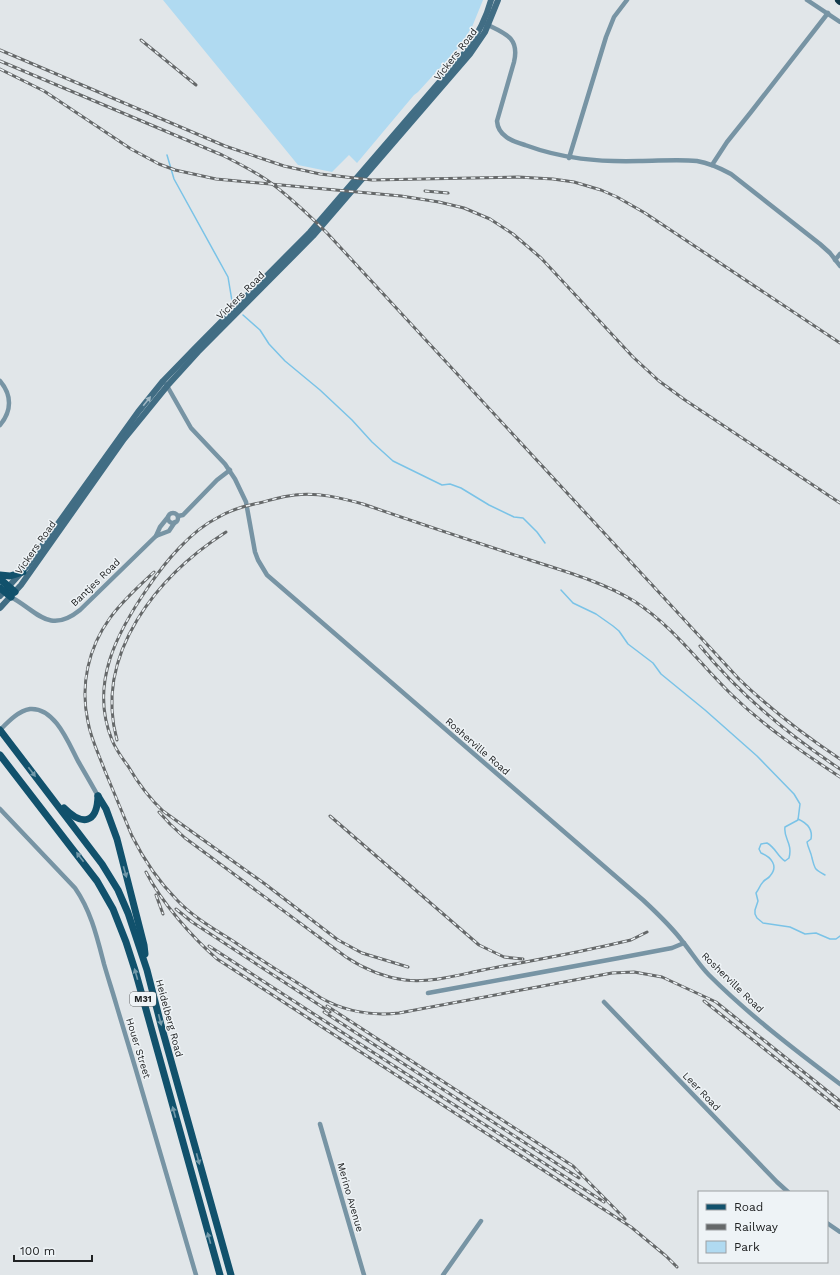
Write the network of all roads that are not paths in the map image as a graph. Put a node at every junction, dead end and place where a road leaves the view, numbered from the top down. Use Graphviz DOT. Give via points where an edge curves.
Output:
graph roads {
  1 [pos="491,0"];
  2 [pos="498,0"];
  3 [pos="627,0"];
  4 [pos="807,0"];
  5 [pos="828,13"];
  6 [pos="840,22"];
  7 [pos="486,24"];
  8 [pos="569,158"];
  9 [pos="712,165"];
  10 [pos="840,254"];
  11 [pos="835,260"];
  12 [pos="840,266"];
  13 [pos="0,381"];
  14 [pos="166,383"];
  15 [pos="0,425"];
  16 [pos="230,470"];
  17 [pos="178,516"];
  18 [pos="168,517"];
  19 [pos="175,522"];
  20 [pos="156,536"];
  21 [pos="23,572"];
  22 [pos="0,575"];
  23 [pos="0,578"];
  24 [pos="3,591"];
  25 [pos="13,594"];
  26 [pos="0,608"];
  27 [pos="0,730"];
  28 [pos="0,755"];
  29 [pos="45,790"];
  30 [pos="98,796"];
  31 [pos="0,809"];
  32 [pos="684,943"];
  33 [pos="147,970"];
  34 [pos="428,993"];
  35 [pos="604,1002"];
  36 [pos="840,1084"];
  37 [pos="320,1124"];
  38 [pos="787,1191"];
  39 [pos="482,1221"];
  40 [pos="828,1223"];
  41 [pos="840,1232"];
  42 [pos="196,1275"];
  43 [pos="220,1275"];
  44 [pos="231,1275"];
  45 [pos="364,1275"];
  46 [pos="443,1275"];
  1 -- 7 [label="main road, Vickers Road"];
  2 -- 7 [label="main road, Vickers Road"];
  3 -- 8 [label="street" via="614,17 606,37"];
  4 -- 5 [label="street"];
  5 -- 6 [label="street"];
  5 -- 9 [label="street" via="727,142"];
  7 -- 8 [label="street" via="509,37 515,44 516,53 497,121 500,131 513,141"];
  7 -- 14 [label="main road, Vickers Road" via="477,46 333,214"];
  8 -- 9 [label="street" via="605,162 697,161"];
  9 -- 11 [label="street" via="731,174 820,244"];
  10 -- 11 [label="street"];
  11 -- 12 [label="street"];
  13 -- 15 [label="street" via="7,391 10,404 7,416"];
  14 -- 16 [label="street, Rosherville Road" via="191,428"];
  21 -- 14 [label="main road, Vickers Road, one-way" via="138,412"];
  14 -- 25 [label="main road, Vickers Road"];
  16 -- 17 [label="street" via="183,515"];
  16 -- 32 [label="street, Rosherville Road" via="246,502 255,552 267,575 643,900"];
  17 -- 18 [label="street" via="172,513"];
  17 -- 19 [label="street"];
  18 -- 19 [label="street" via="169,521"];
  18 -- 20 [label="street, Bantjes Road"];
  19 -- 20 [label="street, Bantjes Road" via="168,530"];
  20 -- 25 [label="street, Bantjes Road" via="80,610 66,619 48,621 33,612"];
  21 -- 22 [label="main road" via="10,576"];
  21 -- 24 [label="main road, Vickers Road"];
  23 -- 24 [label="main road"];
  24 -- 25 [label="main road"];
  25 -- 26 [label="main road, Vickers Road"];
  27 -- 29 [label="main road, Heidelberg Road / M31, one-way"];
  27 -- 30 [label="street" via="24,711 30,709 44,712 65,736"];
  43 -- 28 [label="main road, M31, one-way" via="135,970 113,910 97,881"];
  29 -- 30 [label="main road" via="69,813 83,820 94,815 98,806"];
  29 -- 33 [label="main road, Heidelberg Road / M31" via="95,853 118,890"];
  30 -- 33 [label="main road, one-way" via="106,809 117,839 144,945"];
  31 -- 42 [label="street, Houer Street" via="75,888 88,909"];
  32 -- 34 [label="street" via="672,948"];
  32 -- 36 [label="street, Rosherville Road" via="695,960 724,990"];
  33 -- 44 [label="main road, Heidelberg Road / M31, one-way"];
  35 -- 38 [label="street, Leer Road"];
  37 -- 45 [label="street, Merino Avenue"];
  39 -- 46 [label="street"];
  40 -- 41 [label="street"];
}
